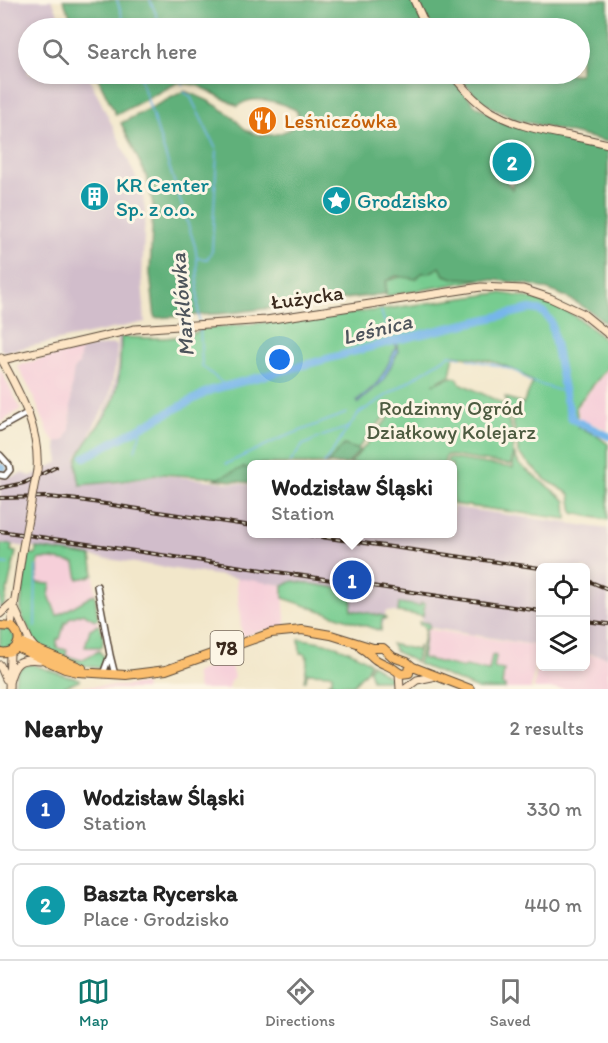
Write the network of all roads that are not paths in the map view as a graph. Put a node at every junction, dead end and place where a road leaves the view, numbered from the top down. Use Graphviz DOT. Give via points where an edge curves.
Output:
graph roads {
  1 [pos="414,0"];
  2 [pos="422,18"];
  3 [pos="461,84"];
  4 [pos="608,144"];
  5 [pos="608,334"];
  6 [pos="1,358"];
  7 [pos="28,412"];
  8 [pos="0,428"];
  9 [pos="0,455"];
  10 [pos="0,475"];
  11 [pos="98,586"];
  12 [pos="12,604"];
  13 [pos="0,614"];
  14 [pos="5,625"];
  15 [pos="9,649"];
  16 [pos="375,652"];
  17 [pos="41,656"];
  18 [pos="110,656"];
  19 [pos="0,665"];
  20 [pos="406,672"];
  21 [pos="103,674"];
  22 [pos="115,675"];
  23 [pos="432,677"];
  24 [pos="8,685"];
  25 [pos="403,689"];
  26 [pos="460,689"];
  27 [pos="470,689"];
  1 -- 2 [label="main road"];
  3 -- 4 [label="main road" via="488,110 504,118"];
  5 -- 6 [label="main road, Łużycka" via="582,313 550,298 501,287 463,289 266,320 135,329"];
  6 -- 7 [label="main road"];
  7 -- 8 [label="street"];
  7 -- 12 [label="main road, bridge" via="37,447 35,483"];
  9 -- 10 [label="street" via="10,470"];
  11 -- 18 [label="street"];
  12 -- 13 [label="main road"];
  12 -- 14 [label="main road"];
  12 -- 17 [label="main road"];
  14 -- 15 [label="main road" via="18,632"];
  15 -- 17 [label="main road, 78"];
  15 -- 24 [label="main road"];
  16 -- 20 [label="main road, 78" via="377,661"];
  16 -- 20 [label="main road, 78" via="383,648 407,662"];
  16 -- 22 [label="main road, 78" via="318,632 281,632 166,670"];
  17 -- 21 [label="main road, 78"];
  17 -- 24 [label="main road" via="18,663"];
  18 -- 21 [label="street"];
  18 -- 22 [label="street"];
  19 -- 24 [label="main road"];
  20 -- 23 [label="main road, 78"];
  20 -- 25 [label="main road"];
  20 -- 27 [label="main road, 78"];
  21 -- 22 [label="main road, 78"];
  23 -- 25 [label="main road"];
  23 -- 26 [label="main road, 78"];
}
